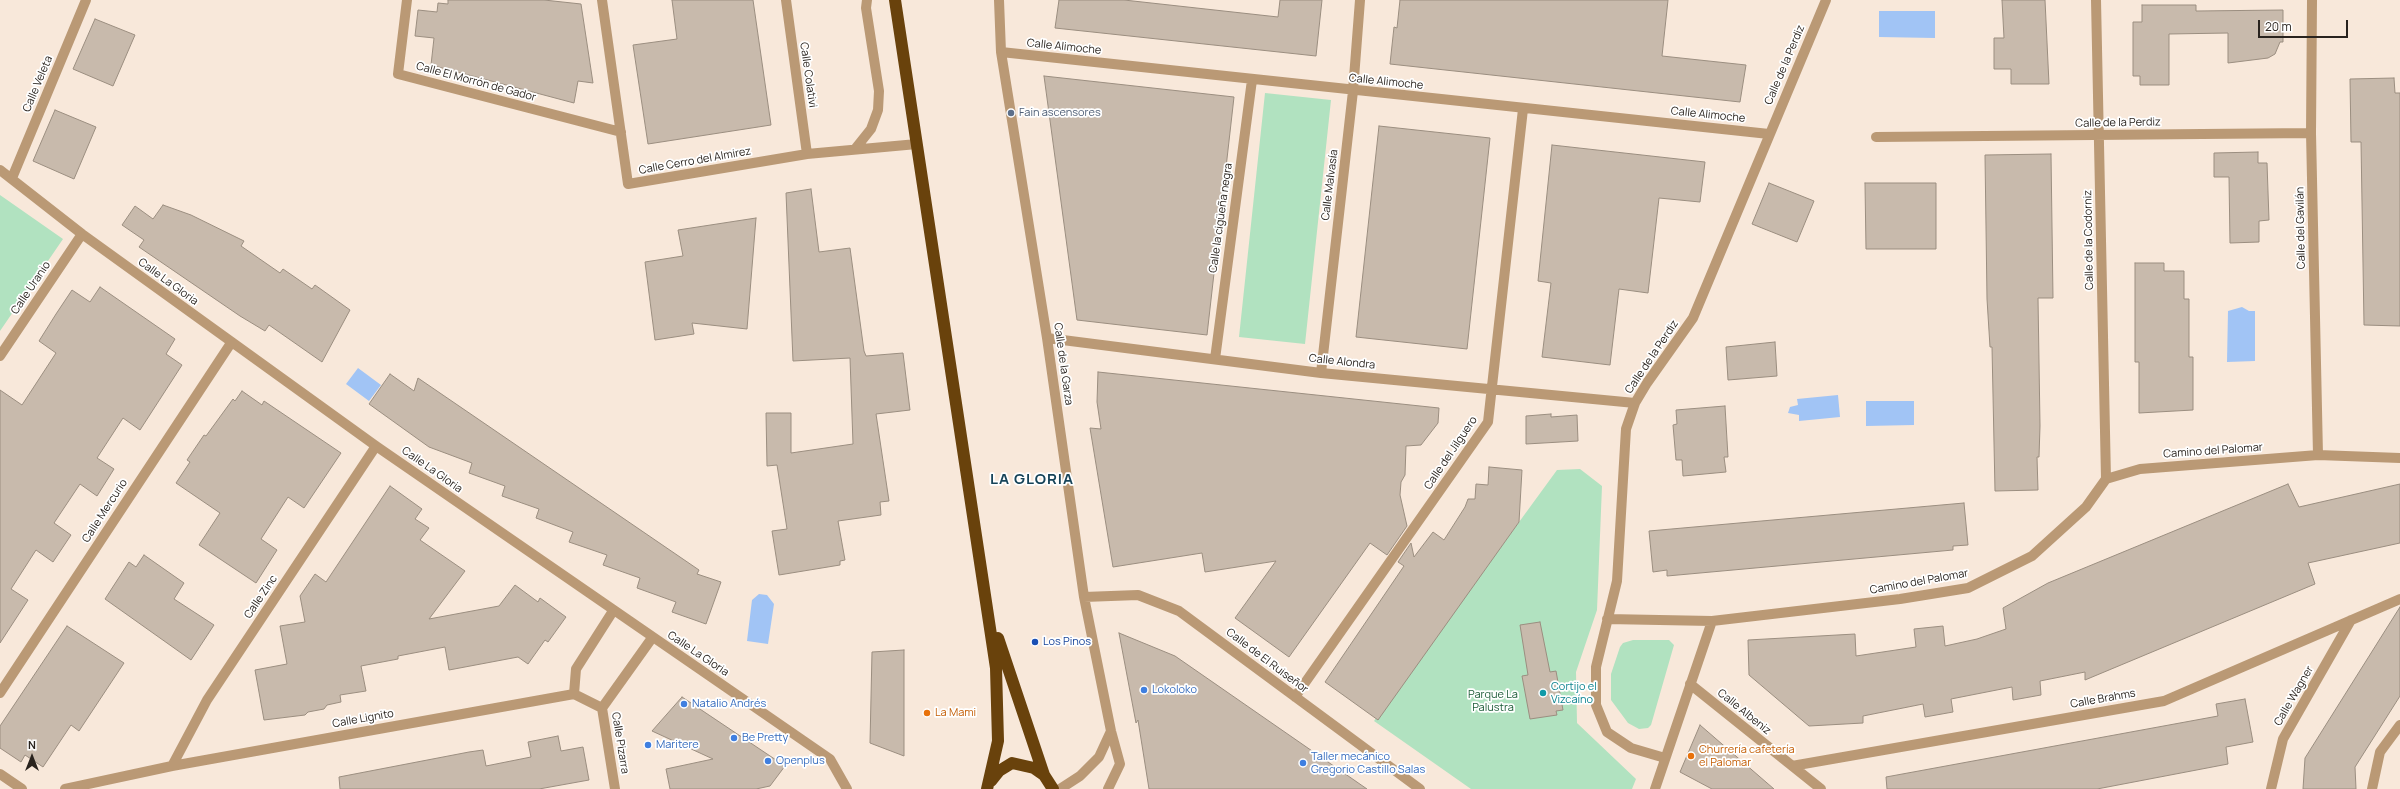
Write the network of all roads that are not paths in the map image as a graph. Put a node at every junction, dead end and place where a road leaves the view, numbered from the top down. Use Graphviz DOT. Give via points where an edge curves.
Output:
graph roads {
  1 [pos="86,0"];
  2 [pos="407,0"];
  3 [pos="602,0"];
  4 [pos="786,0"];
  5 [pos="867,0"];
  6 [pos="895,0"];
  7 [pos="999,0"];
  8 [pos="1360,0"];
  9 [pos="1826,0"];
  10 [pos="2096,0"];
  11 [pos="2312,0"];
  12 [pos="1001,52"];
  13 [pos="1252,80"];
  14 [pos="1353,91"];
  15 [pos="1523,109"];
  16 [pos="621,132"];
  17 [pos="2311,133"];
  18 [pos="1769,134"];
  19 [pos="2098,135"];
  20 [pos="1876,137"];
  21 [pos="917,144"];
  22 [pos="855,149"];
  23 [pos="807,154"];
  24 [pos="0,170"];
  25 [pos="12,178"];
  26 [pos="82,234"];
  27 [pos="1047,338"];
  28 [pos="231,343"];
  29 [pos="0,356"];
  30 [pos="1215,359"];
  31 [pos="1321,373"];
  32 [pos="1491,388"];
  33 [pos="1635,403"];
  34 [pos="376,446"];
  35 [pos="2318,455"];
  36 [pos="2400,458"];
  37 [pos="2106,479"];
  38 [pos="982,570"];
  39 [pos="1084,597"];
  40 [pos="2400,599"];
  41 [pos="613,611"];
  42 [pos="1607,619"];
  43 [pos="2351,620"];
  44 [pos="1712,621"];
  45 [pos="652,638"];
  46 [pos="1690,684"];
  47 [pos="0,693"];
  48 [pos="574,694"];
  49 [pos="1295,697"];
  50 [pos="602,708"];
  51 [pos="2400,725"];
  52 [pos="1111,731"];
  53 [pos="1665,758"];
  54 [pos="172,766"];
  55 [pos="1792,766"];
  56 [pos="0,774"];
  57 [pos="1044,775"];
  58 [pos="988,786"];
  59 [pos="22,789"];
  60 [pos="65,789"];
  61 [pos="615,789"];
  62 [pos="847,789"];
  63 [pos="1052,789"];
  64 [pos="1060,789"];
  65 [pos="1108,789"];
  66 [pos="1420,789"];
  67 [pos="1654,789"];
  68 [pos="1821,789"];
  69 [pos="2272,789"];
  70 [pos="2372,789"];
  1 -- 25 [label="street, Calle Veleta"];
  2 -- 16 [label="street, Calle El Morrón de Gador" via="398,74"];
  3 -- 16 [label="street, Calle Cerro del Almirez"];
  4 -- 23 [label="street, Calle Colativi"];
  5 -- 22 [label="street" via="878,110 871,129"];
  6 -- 21 [label="highway"];
  7 -- 12 [label="street, Calle de la Garza"];
  8 -- 14 [label="street, Calle Malvasía"];
  9 -- 18 [label="street, Calle de la Perdiz"];
  10 -- 19 [label="street, Calle de la Codorniz"];
  11 -- 17 [label="street, Calle del Gavilán"];
  12 -- 13 [label="street, Calle Alimoche"];
  12 -- 27 [label="street, Calle de la Garza"];
  13 -- 14 [label="street, Calle Alimoche"];
  13 -- 30 [label="street, Calle la cigüeña negra"];
  14 -- 15 [label="street, Calle Alimoche"];
  14 -- 31 [label="street, Calle Malvasía"];
  15 -- 18 [label="street, Calle Alimoche"];
  15 -- 32 [label="street, Calle del Jilguero"];
  16 -- 23 [label="street, Calle Cerro del Almirez" via="628,184"];
  17 -- 19 [label="street, Calle de la Perdiz"];
  17 -- 35 [label="street, Calle del Gavilán"];
  18 -- 33 [label="street, Calle de la Perdiz" via="1694,318"];
  19 -- 20 [label="street, Calle de la Perdiz"];
  19 -- 37 [label="street, Calle de la Codorniz"];
  21 -- 22 [label="street, Calle Cerro del Almirez"];
  21 -- 38 [label="highway"];
  22 -- 23 [label="street, Calle Cerro del Almirez"];
  24 -- 25 [label="street, Calle La Gloria"];
  25 -- 26 [label="street, Calle La Gloria"];
  26 -- 28 [label="street, Calle La Gloria"];
  26 -- 29 [label="street, Calle Uranio"];
  27 -- 30 [label="street, Calle Alondra"];
  27 -- 39 [label="street, Calle de la Garza"];
  28 -- 34 [label="street, Calle La Gloria"];
  28 -- 47 [label="street, Calle Mercurio"];
  30 -- 31 [label="street, Calle Alondra"];
  31 -- 32 [label="street, Calle Alondra"];
  32 -- 33 [label="street, Calle Alondra"];
  32 -- 49 [label="street, Calle del Jilguero" via="1488,422"];
  33 -- 42 [label="street, Calle de la Perdiz" via="1626,429 1617,581"];
  34 -- 41 [label="street, Calle La Gloria"];
  34 -- 54 [label="street, Calle Zinc" via="207,700"];
  35 -- 36 [label="street, Camino del Palomar"];
  35 -- 37 [label="street, Camino del Palomar" via="2140,469"];
  37 -- 44 [label="street, Camino del Palomar" via="2086,507 2032,556 1968,588 1900,599"];
  38 -- 57 [label="highway" via="1000,645"];
  38 -- 58 [label="highway" via="996,681 998,741"];
  39 -- 49 [label="street, Calle de El Ruiseñor" via="1138,595 1179,611"];
  39 -- 52 [label="street, Calle de la Garza"];
  40 -- 43 [label="street, Calle Brahms"];
  41 -- 45 [label="street, Calle La Gloria"];
  41 -- 48 [label="street" via="576,669"];
  42 -- 44 [label="street, Camino del Palomar"];
  42 -- 53 [label="street, Calle de la Perdiz" via="1596,667 1596,705 1607,732 1631,748"];
  43 -- 55 [label="street, Calle Brahms" via="2164,701"];
  43 -- 69 [label="street, Calle Wagner" via="2283,739"];
  44 -- 46 [label="street"];
  45 -- 50 [label="street"];
  45 -- 62 [label="street, Calle La Gloria" via="830,759"];
  46 -- 53 [label="street"];
  46 -- 55 [label="street, Calle Albeniz"];
  48 -- 50 [label="street, Calle Pizarra"];
  48 -- 54 [label="street, Calle Lignito"];
  49 -- 66 [label="street, Calle de El Ruiseñor"];
  50 -- 61 [label="street, Calle Pizarra"];
  51 -- 70 [label="street" via="2380,752"];
  52 -- 64 [label="street" via="1099,757 1080,776"];
  52 -- 65 [label="street, Calle de la Garza" via="1120,764"];
  53 -- 67 [label="street"];
  54 -- 60 [label="street, Calle Lignito"];
  55 -- 68 [label="street, Calle Albeniz"];
  56 -- 59 [label="street"];
  57 -- 58 [label="highway" via="1034,768 1012,763 999,771"];
  57 -- 63 [label="highway"];
}
